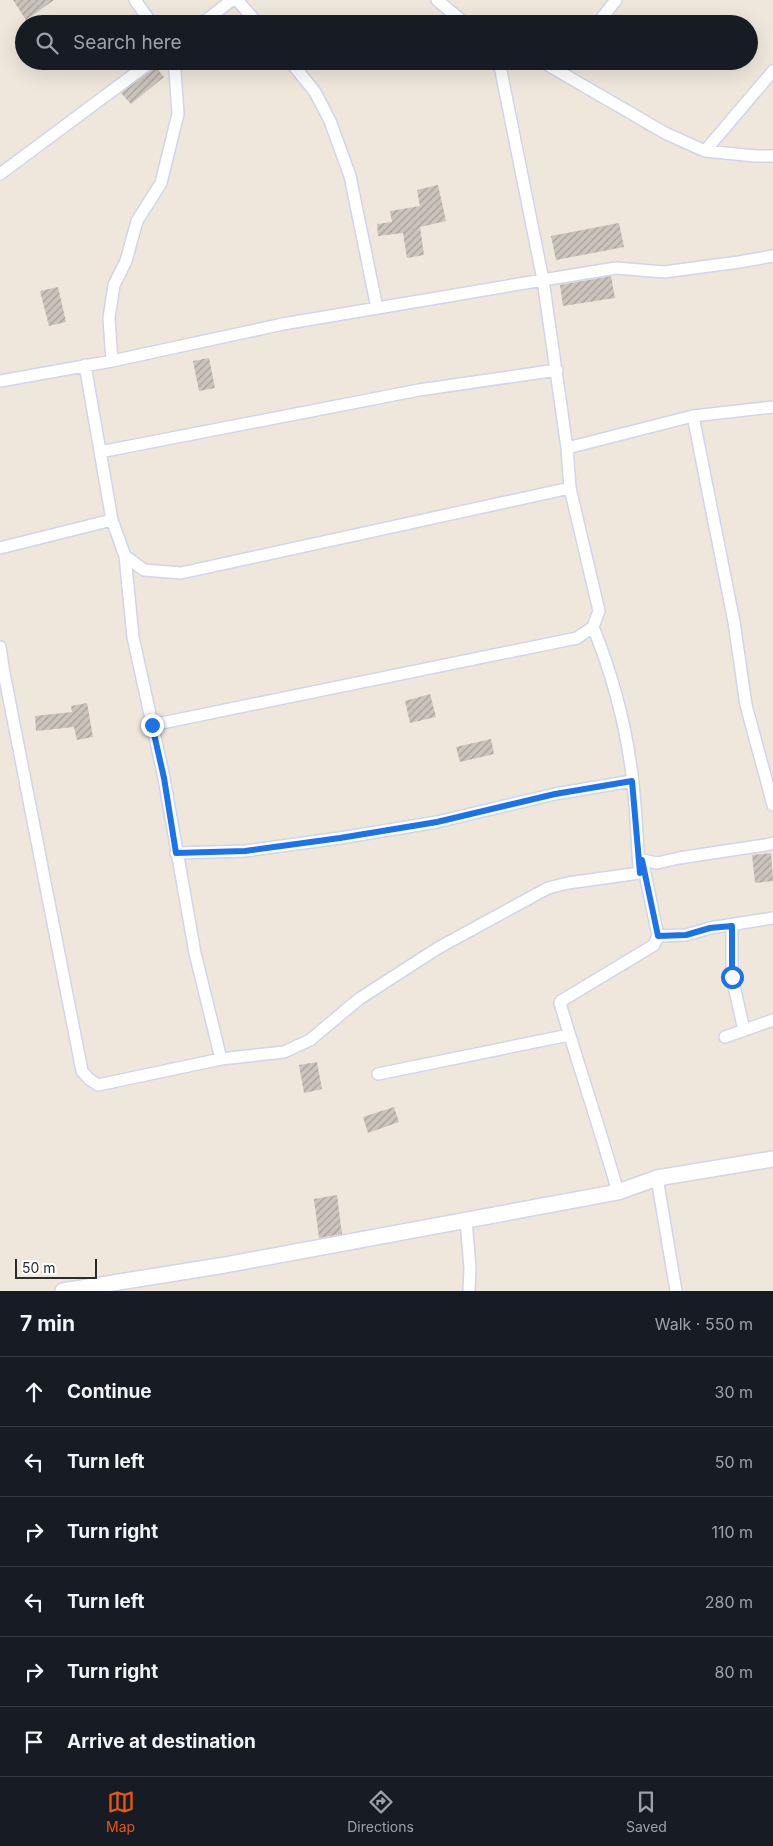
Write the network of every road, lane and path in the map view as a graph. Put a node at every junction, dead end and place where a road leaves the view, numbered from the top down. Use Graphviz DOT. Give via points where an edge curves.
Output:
graph roads {
  1 [pos="135,0"];
  2 [pos="232,0"];
  3 [pos="237,0"];
  4 [pos="437,0"];
  5 [pos="616,0"];
  6 [pos="146,15"];
  7 [pos="213,15"];
  8 [pos="250,15"];
  9 [pos="455,15"];
  10 [pos="604,15"];
  11 [pos="140,70"];
  12 [pos="175,70"];
  13 [pos="297,70"];
  14 [pos="501,70"];
  15 [pos="558,71"];
  16 [pos="773,71"];
  17 [pos="705,151"];
  18 [pos="773,156"];
  19 [pos="0,174"];
  20 [pos="773,256"];
  21 [pos="543,280"];
  22 [pos="377,308"];
  23 [pos="112,361"];
  24 [pos="85,365"];
  25 [pos="557,370"];
  26 [pos="0,381"];
  27 [pos="773,407"];
  28 [pos="693,416"];
  29 [pos="567,448"];
  30 [pos="100,452"];
  31 [pos="570,488"];
  32 [pos="112,520"];
  33 [pos="0,548"];
  34 [pos="125,556"];
  35 [pos="593,627"];
  36 [pos="0,647"];
  37 [pos="2,673"];
  38 [pos="152,725"];
  39 [pos="632,781"];
  40 [pos="773,805"];
  41 [pos="773,842"];
  42 [pos="176,853"];
  43 [pos="642,860"];
  44 [pos="640,873"];
  45 [pos="773,918"];
  46 [pos="732,926"];
  47 [pos="658,936"];
  48 [pos="773,1020"];
  49 [pos="744,1030"];
  50 [pos="570,1035"];
  51 [pos="725,1037"];
  52 [pos="222,1059"];
  53 [pos="378,1074"];
  54 [pos="773,1158"];
  55 [pos="657,1178"];
  56 [pos="618,1192"];
  57 [pos="466,1220"];
  58 [pos="63,1291"];
  59 [pos="469,1291"];
  60 [pos="676,1291"];
  1 -- 6 [label="street"];
  2 -- 7 [label="street"];
  3 -- 8 [label="street"];
  4 -- 9 [label="street"];
  5 -- 10 [label="street"];
  11 -- 19 [label="street"];
  12 -- 23 [label="street" via="178,114 160,183 137,222 126,261 114,285 109,318"];
  13 -- 22 [label="street" via="315,92 330,121 350,176"];
  14 -- 21 [label="street"];
  15 -- 17 [label="street"];
  16 -- 17 [label="street"];
  17 -- 18 [label="street"];
  20 -- 21 [label="street" via="664,272 616,268"];
  21 -- 22 [label="street"];
  21 -- 25 [label="street"];
  22 -- 23 [label="street" via="283,324"];
  23 -- 24 [label="street"];
  24 -- 26 [label="street"];
  24 -- 30 [label="street"];
  25 -- 29 [label="street"];
  25 -- 30 [label="street" via="419,390"];
  27 -- 28 [label="street"];
  28 -- 29 [label="street"];
  28 -- 40 [label="street" via="734,622 746,705"];
  29 -- 31 [label="street"];
  30 -- 32 [label="street"];
  31 -- 34 [label="street" via="181,573 144,570"];
  31 -- 35 [label="street" via="599,611"];
  32 -- 33 [label="street"];
  32 -- 34 [label="street"];
  34 -- 38 [label="street" via="133,637"];
  35 -- 38 [label="street" via="577,638"];
  35 -- 39 [label="street" via="606,658 621,715"];
  36 -- 37 [label="street"];
  37 -- 52 [label="street" via="82,1071 98,1085"];
  38 -- 42 [label="street"];
  39 -- 42 [label="street" via="555,794 437,822 349,836 245,851"];
  39 -- 44 [label="street"];
  41 -- 43 [label="street" via="657,863"];
  42 -- 52 [label="street" via="195,953"];
  43 -- 44 [label="street"];
  43 -- 47 [label="street"];
  44 -- 52 [label="street" via="548,888 438,948 359,999 310,1040 284,1052"];
  45 -- 46 [label="street"];
  46 -- 47 [label="street" via="686,935"];
  46 -- 49 [label="street" via="732,977"];
  47 -- 50 [label="street" via="654,945 561,1001"];
  48 -- 49 [label="street"];
  49 -- 51 [label="street"];
  50 -- 53 [label="street"];
  50 -- 56 [label="street"];
  54 -- 55 [label="main road"];
  55 -- 56 [label="main road"];
  55 -- 60 [label="street"];
  56 -- 57 [label="main road"];
  57 -- 58 [label="main road" via="225,1265"];
  57 -- 59 [label="street"];
}
